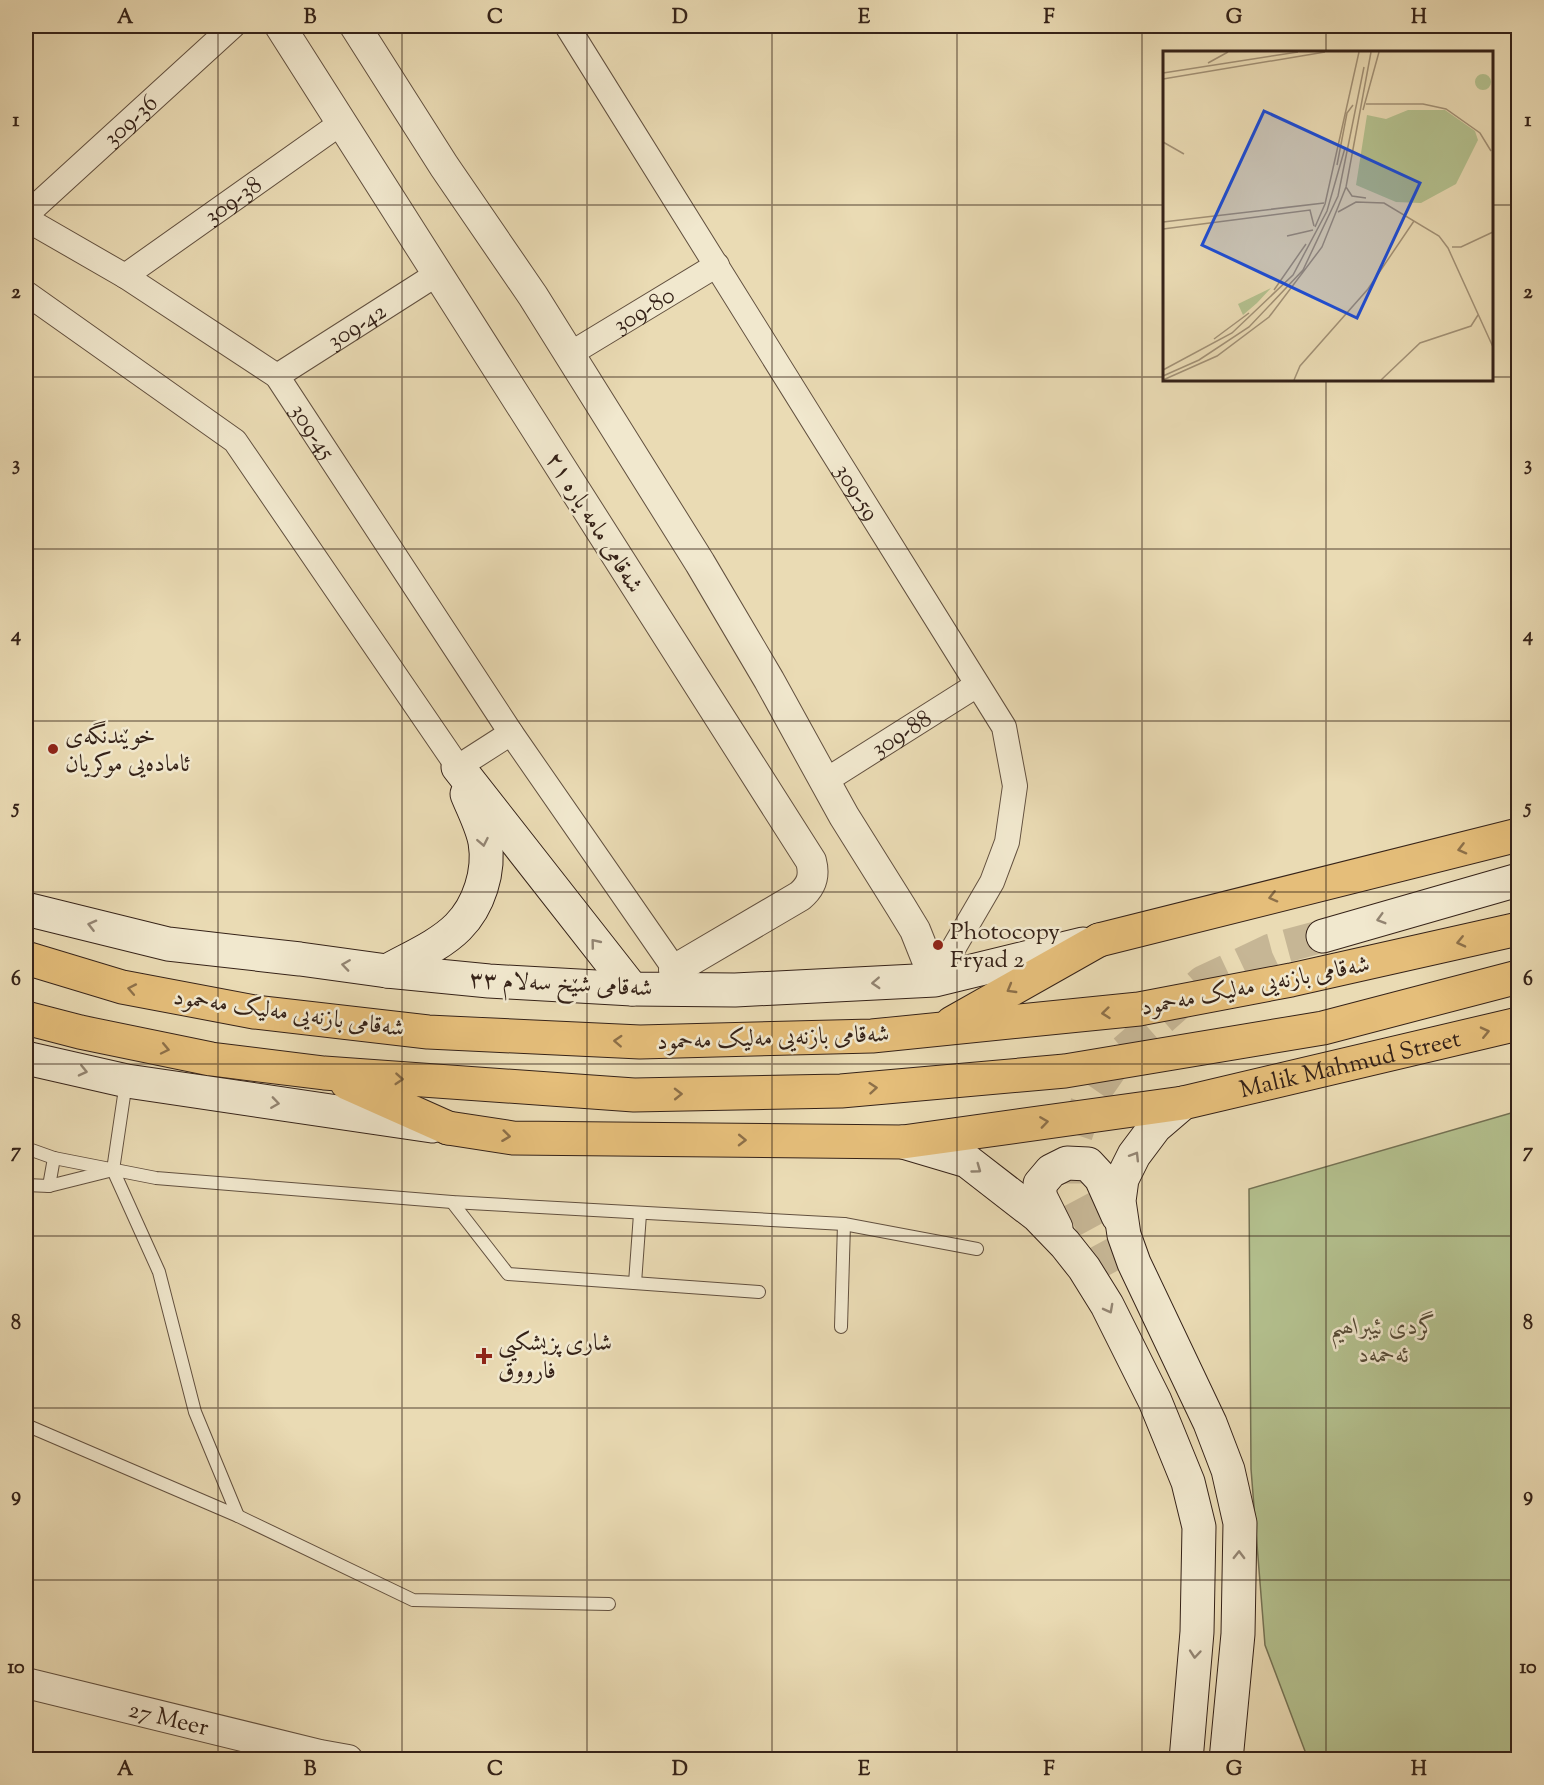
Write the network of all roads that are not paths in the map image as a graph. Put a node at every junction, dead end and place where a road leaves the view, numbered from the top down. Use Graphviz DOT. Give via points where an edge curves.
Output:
graph roads {
  1 [pos="233,26"];
  2 [pos="280,26"];
  3 [pos="356,26"];
  4 [pos="567,26"];
  5 [pos="341,123"];
  6 [pos="26,217"];
  7 [pos="717,265"];
  8 [pos="437,274"];
  9 [pos="125,276"];
  10 [pos="27,296"];
  11 [pos="570,354"];
  12 [pos="277,376"];
  13 [pos="978,685"];
  14 [pos="511,733"];
  15 [pos="458,767"];
  16 [pos="825,781"];
  17 [pos="1518,835"];
  18 [pos="1518,880"];
  19 [pos="26,909"];
  20 [pos="1518,929"];
  21 [pos="1323,936"];
  22 [pos="1099,940"];
  23 [pos="26,958"];
  24 [pos="387,971"];
  25 [pos="1518,977"];
  26 [pos="681,980"];
  27 [pos="935,981"];
  28 [pos="632,988"];
  29 [pos="26,1018"];
  30 [pos="1518,1024"];
  31 [pos="941,1029"];
  32 [pos="26,1058"];
  33 [pos="324,1073"];
  34 [pos="126,1081"];
  35 [pos="1183,1103"];
  36 [pos="448,1128"];
  37 [pos="903,1142"];
  38 [pos="26,1148"];
  39 [pos="54,1158"];
  40 [pos="114,1170"];
  41 [pos="26,1185"];
  42 [pos="50,1186"];
  43 [pos="452,1202"];
  44 [pos="640,1214"];
  45 [pos="1122,1223"];
  46 [pos="844,1224"];
  47 [pos="1065,1244"];
  48 [pos="977,1249"];
  49 [pos="1117,1271"];
  50 [pos="635,1283"];
  51 [pos="759,1292"];
  52 [pos="840,1327"];
  53 [pos="26,1425"];
  54 [pos="238,1516"];
  55 [pos="609,1604"];
  56 [pos="26,1683"];
  57 [pos="348,1760"];
  58 [pos="1186,1760"];
  59 [pos="1207,1760"];
  60 [pos="1226,1760"];
  1 -- 6 [label="street, 309-36"];
  2 -- 5 [label="street, شەقامی مامە یارە ٢١"];
  3 -- 11 [label="street"];
  4 -- 7 [label="street, 309-59"];
  5 -- 8 [label="street, شەقامی مامە یارە ٢١"];
  5 -- 9 [label="street, 309-38"];
  6 -- 9 [label="street, 309-45"];
  7 -- 11 [label="street, 309-80"];
  7 -- 13 [label="street, 309-59"];
  8 -- 12 [label="street, 309-42"];
  8 -- 26 [label="street, شەقامی مامە یارە ٢١" via="811,861 812,882 807,890"];
  9 -- 12 [label="street, 309-45"];
  10 -- 15 [label="street" via="235,441"];
  11 -- 16 [label="street" via="735,621"];
  12 -- 14 [label="street, 309-45"];
  13 -- 16 [label="street, 309-88"];
  13 -- 27 [label="street, 309-59" via="1004,727 1016,786 1008,842 992,882"];
  14 -- 15 [label="street"];
  14 -- 26 [label="street, 309-45"];
  15 -- 24 [label="main road, one-way" via="485,842 481,890 458,927"];
  28 -- 15 [label="main road, one-way"];
  16 -- 27 [label="street" via="915,930"];
  17 -- 22 [label="main road, one-way"];
  18 -- 21 [label="main road, one-way"];
  24 -- 19 [label="main road, شەقامی شێخ سەلام ٣٣, one-way" via="168,944"];
  20 -- 31 [label="main road, شەقامی بازنەیی مەلیک مەحمود, one-way" via="1292,980 1139,1009"];
  22 -- 27 [label="main road, شەقامی شێخ سەلام ٣٣"];
  22 -- 31 [label="main road, one-way"];
  31 -- 23 [label="main road, شەقامی بازنەیی مەلیک مەحمود, one-way" via="872,1036 640,1042 428,1032 254,1012 122,987"];
  24 -- 28 [label="main road, شەقامی شێخ سەلام ٣٣"];
  33 -- 25 [label="main road, one-way" via="634,1095 841,1091 1065,1071 1323,1028"];
  27 -- 26 [label="main road, شەقامی شێخ سەلام ٣٣, one-way" via="779,988"];
  26 -- 28 [label="main road, شەقامی شێخ سەلام ٣٣"];
  29 -- 33 [label="main road, one-way" via="212,1059"];
  35 -- 30 [label="main road, Malik Mahmud Street, one-way"];
  32 -- 34 [label="main road, one-way"];
  33 -- 36 [label="main road, Malik Mahmud Street"];
  34 -- 36 [label="main road, one-way"];
  34 -- 40 [label="lane"];
  37 -- 35 [label="main road, Malik Mahmud Street, one-way"];
  45 -- 35 [label="main road, one-way" via="1122,1179 1134,1155 1155,1127"];
  36 -- 37 [label="main road, Malik Mahmud Street, one-way" via="513,1138"];
  37 -- 47 [label="main road, one-way" via="967,1161 1022,1203"];
  38 -- 39 [label="lane"];
  39 -- 40 [label="lane"];
  39 -- 42 [label="lane"];
  40 -- 42 [label="lane"];
  40 -- 43 [label="lane" via="156,1178"];
  40 -- 54 [label="lane" via="159,1272 195,1412"];
  41 -- 42 [label="lane"];
  43 -- 44 [label="lane"];
  43 -- 50 [label="lane" via="508,1274"];
  44 -- 46 [label="lane"];
  44 -- 50 [label="lane"];
  45 -- 47 [label="main road" via="1101,1178 1088,1164 1067,1163 1051,1171 1040,1184 1040,1196"];
  60 -- 45 [label="main road, one-way" via="1238,1634 1240,1523 1228,1470 1192,1383 1152,1305"];
  46 -- 48 [label="lane"];
  46 -- 52 [label="lane"];
  47 -- 58 [label="main road, one-way" via="1107,1305 1155,1401 1188,1482 1199,1527 1197,1632"];
  49 -- 59 [label="main road" via="1166,1368 1217,1520 1217,1647"];
  50 -- 51 [label="lane"];
  53 -- 54 [label="lane"];
  54 -- 55 [label="lane" via="413,1600"];
  56 -- 57 [label="street, 27 Meer"];
}
